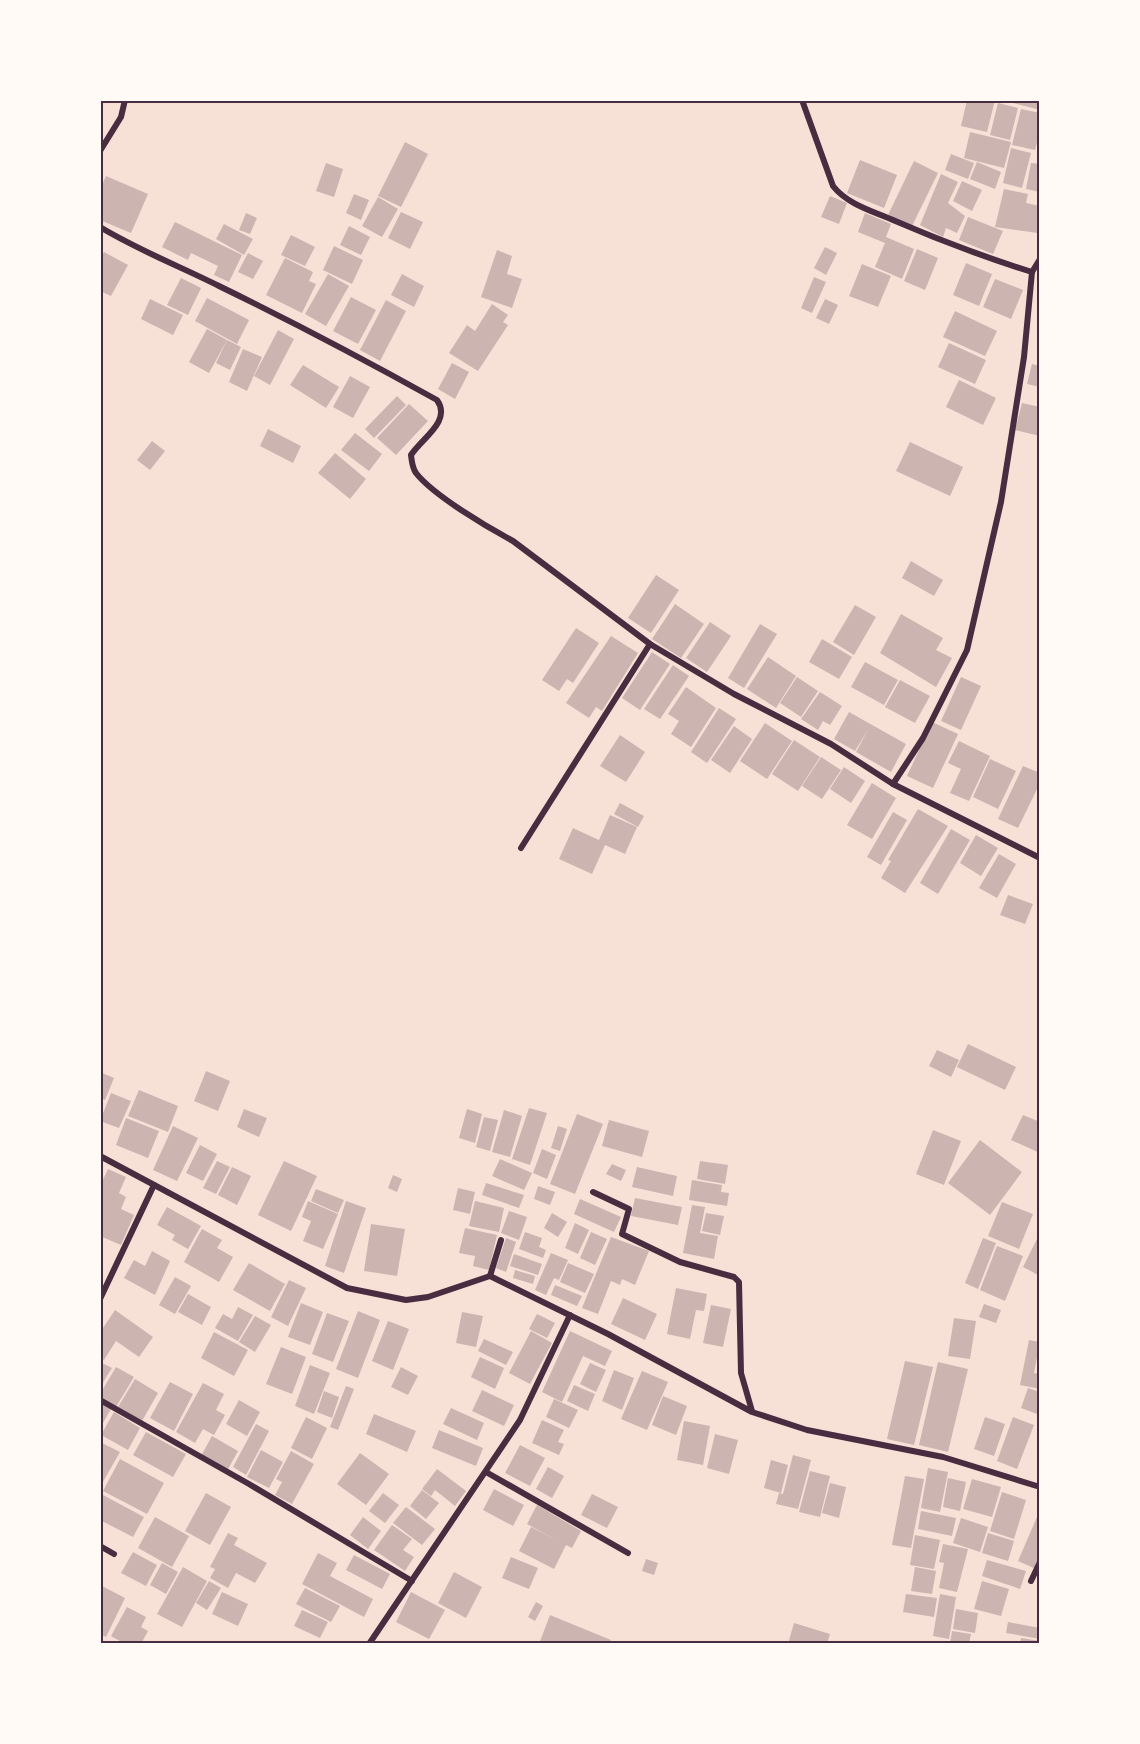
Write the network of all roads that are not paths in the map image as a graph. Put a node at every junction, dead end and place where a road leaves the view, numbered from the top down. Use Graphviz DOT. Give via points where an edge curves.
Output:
graph roads {
  1 [pos="125,100"];
  2 [pos="802,100"];
  3 [pos="100,151"];
  4 [pos="100,227"];
  5 [pos="1040,259"];
  6 [pos="1032,272"];
  7 [pos="650,644"];
  8 [pos="893,784"];
  9 [pos="521,848"];
  10 [pos="1040,858"];
  11 [pos="100,1156"];
  12 [pos="154,1185"];
  13 [pos="593,1192"];
  14 [pos="501,1240"];
  15 [pos="490,1276"];
  16 [pos="100,1299"];
  17 [pos="570,1315"];
  18 [pos="100,1400"];
  19 [pos="752,1412"];
  20 [pos="486,1472"];
  21 [pos="1040,1486"];
  22 [pos="100,1546"];
  23 [pos="628,1553"];
  24 [pos="114,1554"];
  25 [pos="1040,1562"];
  26 [pos="412,1581"];
  27 [pos="1031,1581"];
  28 [pos="369,1644"];
  1 -- 3 [label="street" via="121,117"];
  2 -- 6 [label="street" via="833,186 840,195 963,251"];
  4 -- 7 [label="street" via="132,247 344,347 437,400 442,407 441,420 411,455 417,474"];
  5 -- 6 [label="street"];
  6 -- 8 [label="street" via="1024,357 1001,502 967,650 923,738"];
  7 -- 8 [label="street" via="734,694 831,744"];
  7 -- 9 [label="street"];
  8 -- 10 [label="street"];
  11 -- 12 [label="street"];
  12 -- 15 [label="street" via="347,1288 406,1300 428,1297"];
  12 -- 16 [label="street"];
  13 -- 19 [label="street" via="629,1209 622,1234 680,1262 734,1277 739,1282 741,1373"];
  14 -- 15 [label="street"];
  15 -- 17 [label="street"];
  17 -- 19 [label="street"];
  17 -- 20 [label="street" via="520,1420"];
  18 -- 26 [label="street"];
  19 -- 21 [label="street" via="807,1430 943,1456"];
  20 -- 23 [label="street"];
  20 -- 26 [label="street"];
  22 -- 24 [label="street"];
  25 -- 27 [label="street"];
  26 -- 28 [label="street"];
}
